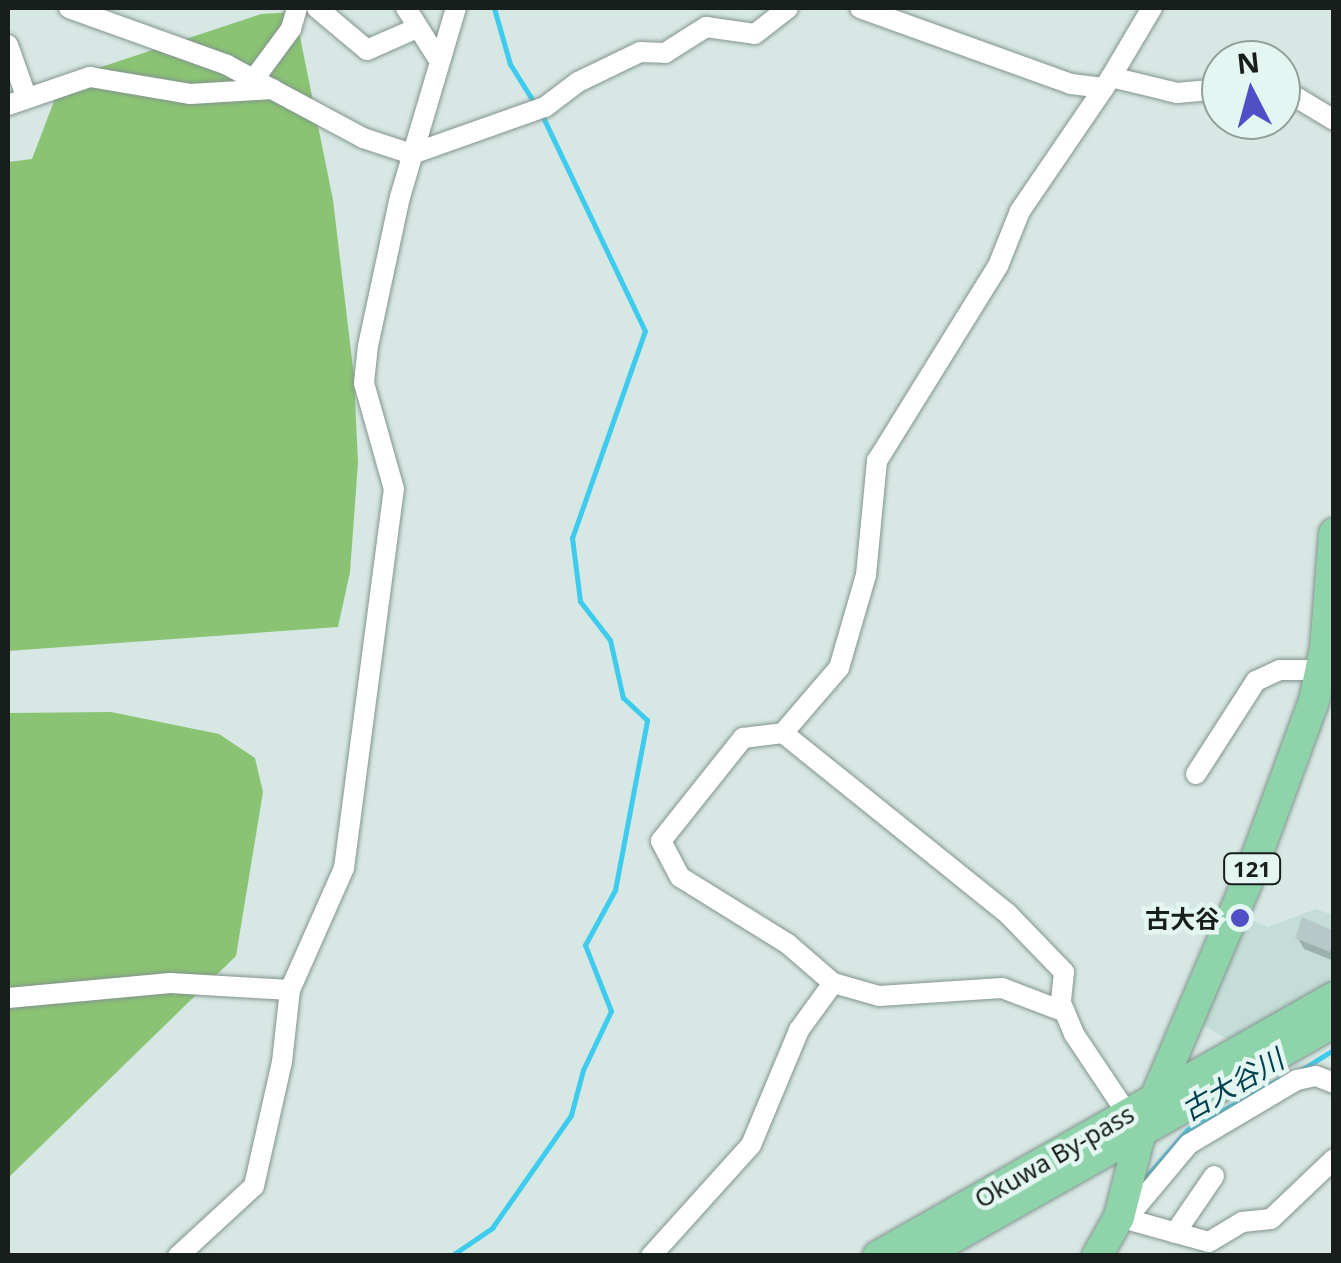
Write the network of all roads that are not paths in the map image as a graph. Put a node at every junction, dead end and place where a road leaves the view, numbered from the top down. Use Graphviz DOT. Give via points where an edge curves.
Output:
graph roads {
  1 [pos="76,8"];
  2 [pos="297,8"];
  3 [pos="316,8"];
  4 [pos="406,8"];
  5 [pos="456,8"];
  6 [pos="788,8"];
  7 [pos="860,8"];
  8 [pos="1152,8"];
  9 [pos="417,28"];
  10 [pos="8,45"];
  11 [pos="437,56"];
  12 [pos="1107,83"];
  13 [pos="264,84"];
  14 [pos="1201,91"];
  15 [pos="1301,100"];
  16 [pos="17,101"];
  17 [pos="1334,120"];
  18 [pos="412,154"];
  19 [pos="1334,534"];
  20 [pos="1322,670"];
  21 [pos="782,733"];
  22 [pos="1196,774"];
  23 [pos="833,983"];
  24 [pos="290,990"];
  25 [pos="1334,997"];
  26 [pos="8,998"];
  27 [pos="1190,1008"];
  28 [pos="1064,1012"];
  29 [pos="1334,1022"];
  30 [pos="1224,1059"];
  31 [pos="1334,1084"];
  32 [pos="1140,1115"];
  33 [pos="1334,1160"];
  34 [pos="1214,1176"];
  35 [pos="1055,1180"];
  36 [pos="1123,1206"];
  37 [pos="1176,1232"];
  38 [pos="178,1256"];
  39 [pos="651,1256"];
  40 [pos="878,1256"];
  41 [pos="921,1256"];
  42 [pos="1097,1256"];
  1 -- 13 [label="street" via="150,32"];
  2 -- 13 [label="street"];
  3 -- 9 [label="street" via="367,50"];
  4 -- 9 [label="street"];
  5 -- 11 [label="street"];
  6 -- 18 [label="street" via="755,34 706,27 665,52 640,52 578,82 545,107"];
  7 -- 12 [label="street" via="1071,84"];
  8 -- 12 [label="street"];
  9 -- 11 [label="street"];
  10 -- 16 [label="street"];
  11 -- 18 [label="street"];
  12 -- 14 [label="street"];
  12 -- 21 [label="street" via="1020,211 998,266 878,461 866,574 839,668"];
  13 -- 16 [label="street" via="190,94 90,77"];
  13 -- 18 [label="street" via="363,138"];
  15 -- 17 [label="street"];
  18 -- 24 [label="street" via="364,382 394,489 354,816 326,919"];
  19 -- 20 [label="highway, 121"];
  20 -- 22 [label="street" via="1280,670 1256,681"];
  20 -- 27 [label="highway, 121" via="1248,880"];
  21 -- 23 [label="street" via="743,738 661,841 680,877 788,944"];
  21 -- 28 [label="street" via="1007,912 1064,972"];
  23 -- 28 [label="street" via="879,996 1002,988"];
  23 -- 39 [label="street" via="799,1030 751,1145"];
  24 -- 26 [label="street" via="170,982"];
  24 -- 38 [label="street" via="282,1062 254,1186"];
  25 -- 30 [label="highway, Okuwa By-pass"];
  27 -- 30 [label="highway" via="1192,1042"];
  27 -- 32 [label="highway, 121"];
  28 -- 32 [label="street"];
  29 -- 32 [label="highway, Okuwa By-pass"];
  30 -- 32 [label="highway, Okuwa By-pass"];
  31 -- 36 [label="street" via="1316,1076 1297,1080 1189,1144"];
  32 -- 35 [label="highway, Okuwa By-pass"];
  32 -- 36 [label="highway, 121"];
  32 -- 40 [label="highway, Okuwa By-pass"];
  33 -- 37 [label="street" via="1271,1219 1242,1222 1203,1244"];
  34 -- 37 [label="street"];
  35 -- 36 [label="highway" via="1097,1174"];
  35 -- 41 [label="highway, Okuwa By-pass"];
  36 -- 37 [label="street"];
  36 -- 42 [label="highway, 121"];
}
